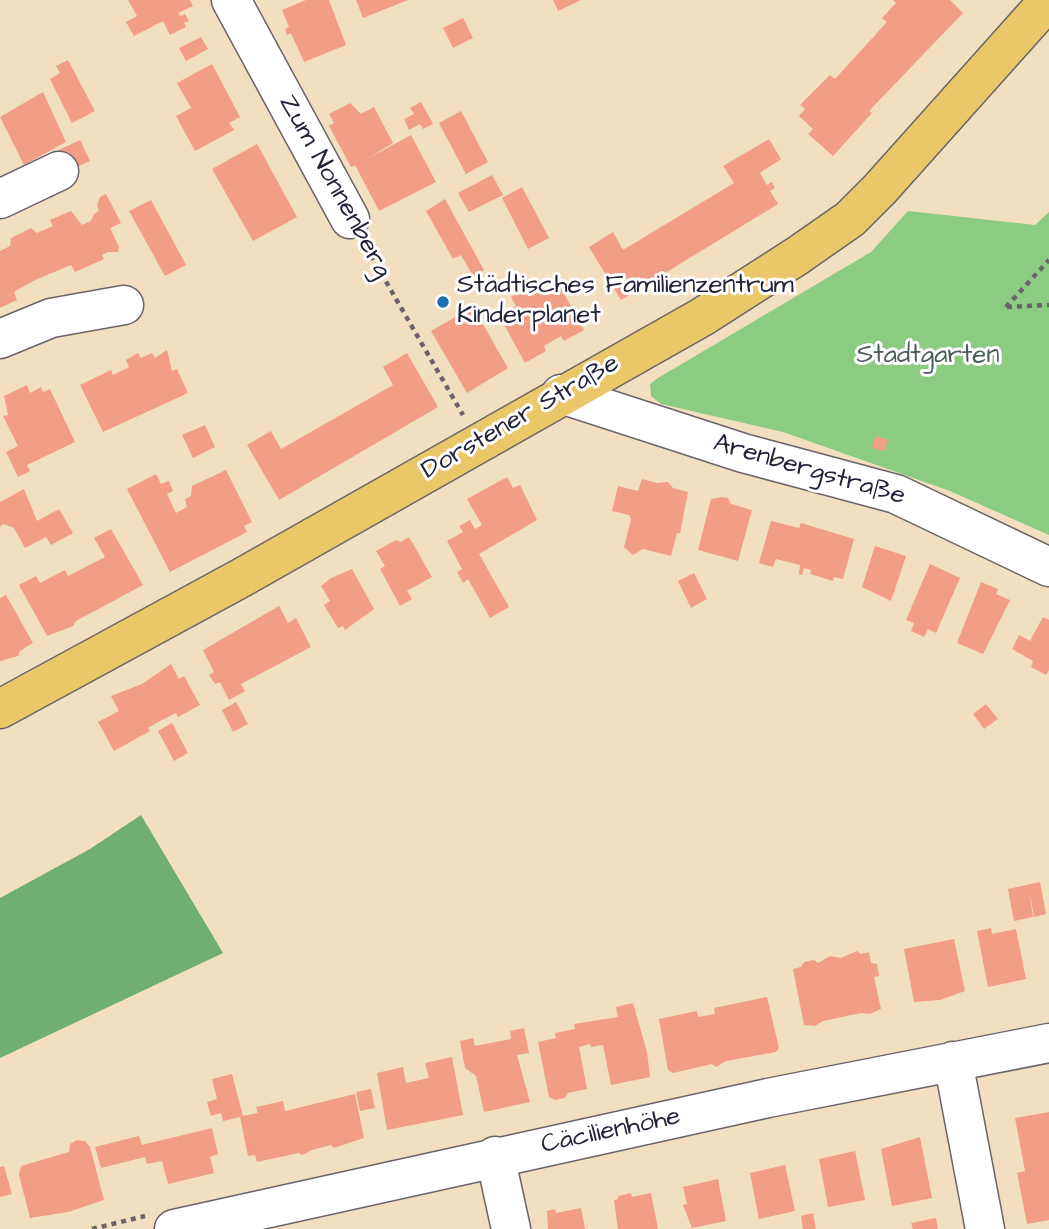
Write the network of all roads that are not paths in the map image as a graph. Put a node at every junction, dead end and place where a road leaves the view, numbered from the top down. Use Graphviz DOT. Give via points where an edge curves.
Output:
graph roads {
  1 [pos="231,0"];
  2 [pos="1049,0"];
  3 [pos="59,171"];
  4 [pos="0,198"];
  5 [pos="350,219"];
  6 [pos="124,305"];
  7 [pos="0,339"];
  8 [pos="561,394"];
  9 [pos="1049,566"];
  10 [pos="0,709"];
  11 [pos="1049,1043"];
  12 [pos="953,1061"];
  13 [pos="495,1156"];
  14 [pos="174,1229"];
  15 [pos="511,1229"];
  16 [pos="985,1229"];
  1 -- 5 [label="street, Zum Nonnenberg"];
  2 -- 8 [label="main road, Dorstener Straße" via="850,219 702,317"];
  3 -- 4 [label="street"];
  6 -- 7 [label="street" via="51,318"];
  8 -- 9 [label="street, Arenbergstraße" via="743,453 896,494"];
  8 -- 10 [label="main road, Dorstener Straße" via="241,578"];
  11 -- 12 [label="street, Cäcilienhöhe"];
  12 -- 13 [label="street, Cäcilienhöhe"];
  12 -- 16 [label="street"];
  13 -- 14 [label="street, Cäcilienhöhe"];
  13 -- 15 [label="street"];
}
